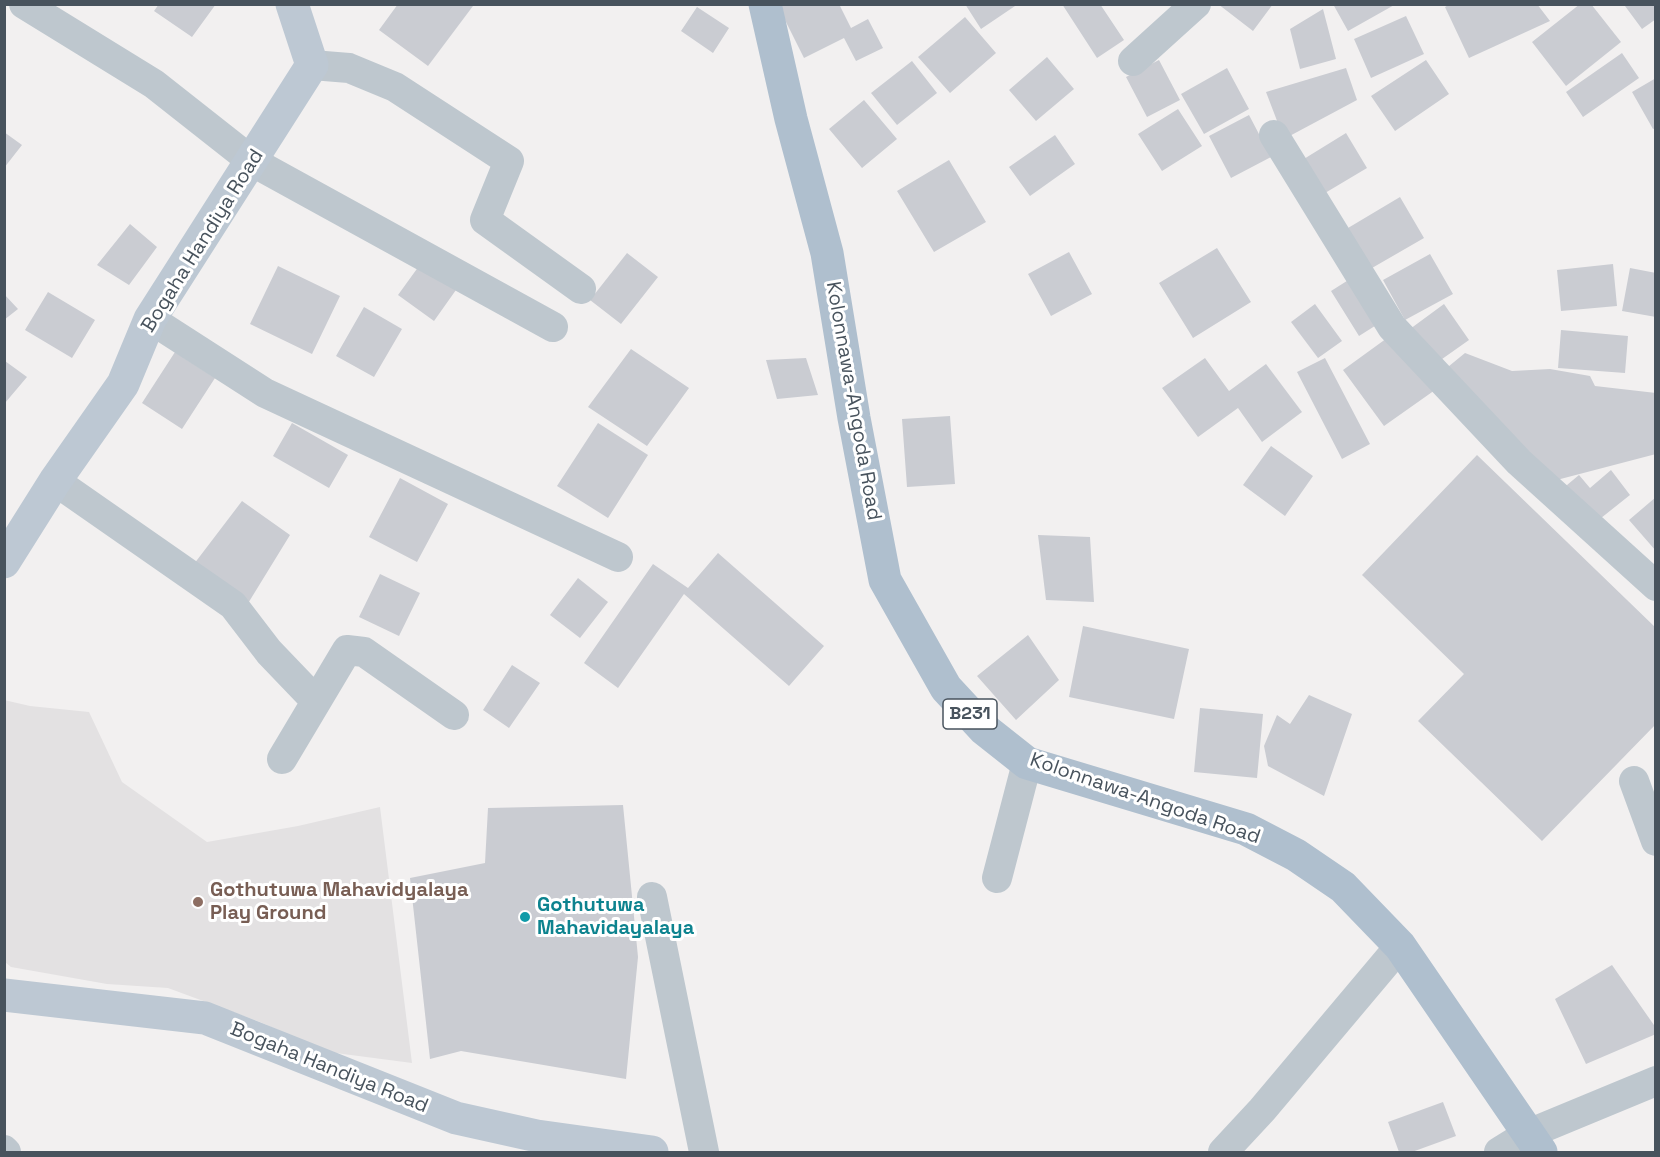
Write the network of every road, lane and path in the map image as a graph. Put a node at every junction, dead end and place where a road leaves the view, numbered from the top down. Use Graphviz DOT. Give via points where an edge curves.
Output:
graph roads {
  1 [pos="24,4"];
  2 [pos="292,4"];
  3 [pos="765,4"];
  4 [pos="1196,4"];
  5 [pos="1133,61"];
  6 [pos="312,65"];
  7 [pos="1274,135"];
  8 [pos="253,162"];
  9 [pos="581,289"];
  10 [pos="150,319"];
  11 [pos="553,327"];
  12 [pos="56,481"];
  13 [pos="618,557"];
  14 [pos="4,562"];
  15 [pos="1656,586"];
  16 [pos="315,700"];
  17 [pos="454,716"];
  18 [pos="282,759"];
  19 [pos="1028,763"];
  20 [pos="1634,781"];
  21 [pos="1656,841"];
  22 [pos="997,878"];
  23 [pos="652,897"];
  24 [pos="1400,946"];
  25 [pos="4,995"];
  26 [pos="1656,1081"];
  27 [pos="1535,1143"];
  28 [pos="534,1144"];
  29 [pos="652,1152"];
  30 [pos="704,1152"];
  31 [pos="1223,1152"];
  32 [pos="1499,1152"];
  1 -- 8 [label="street" via="154,84"];
  2 -- 6 [label="street"];
  3 -- 19 [label="main road, Kolonnawa-Angoda Road / B231" via="827,253 885,580 946,688 984,729"];
  4 -- 5 [label="street"];
  6 -- 8 [label="street, Bogaha Handiya Road"];
  6 -- 9 [label="street" via="349,68 395,87 509,161 485,220"];
  7 -- 15 [label="street" via="1392,327 1519,462"];
  8 -- 10 [label="street, Bogaha Handiya Road"];
  8 -- 11 [label="street"];
  10 -- 12 [label="street, Bogaha Handiya Road" via="123,384"];
  10 -- 13 [label="street" via="265,393"];
  12 -- 14 [label="street, Bogaha Handiya Road"];
  12 -- 16 [label="street" via="233,605 269,652"];
  16 -- 17 [label="street" via="347,650 356,651 364,652"];
  16 -- 18 [label="street"];
  19 -- 22 [label="street"];
  19 -- 24 [label="main road, Kolonnawa-Angoda Road / B231" via="1246,829 1296,855 1343,887"];
  20 -- 21 [label="street"];
  23 -- 30 [label="street"];
  24 -- 27 [label="main road, Kolonnawa-Angoda Road / B231"];
  24 -- 31 [label="street"];
  25 -- 28 [label="street, Bogaha Handiya Road" via="205,1018 456,1118"];
  26 -- 27 [label="street"];
  27 -- 32 [label="street"];
  28 -- 29 [label="street, Bogaha Handiya Road"];
}
